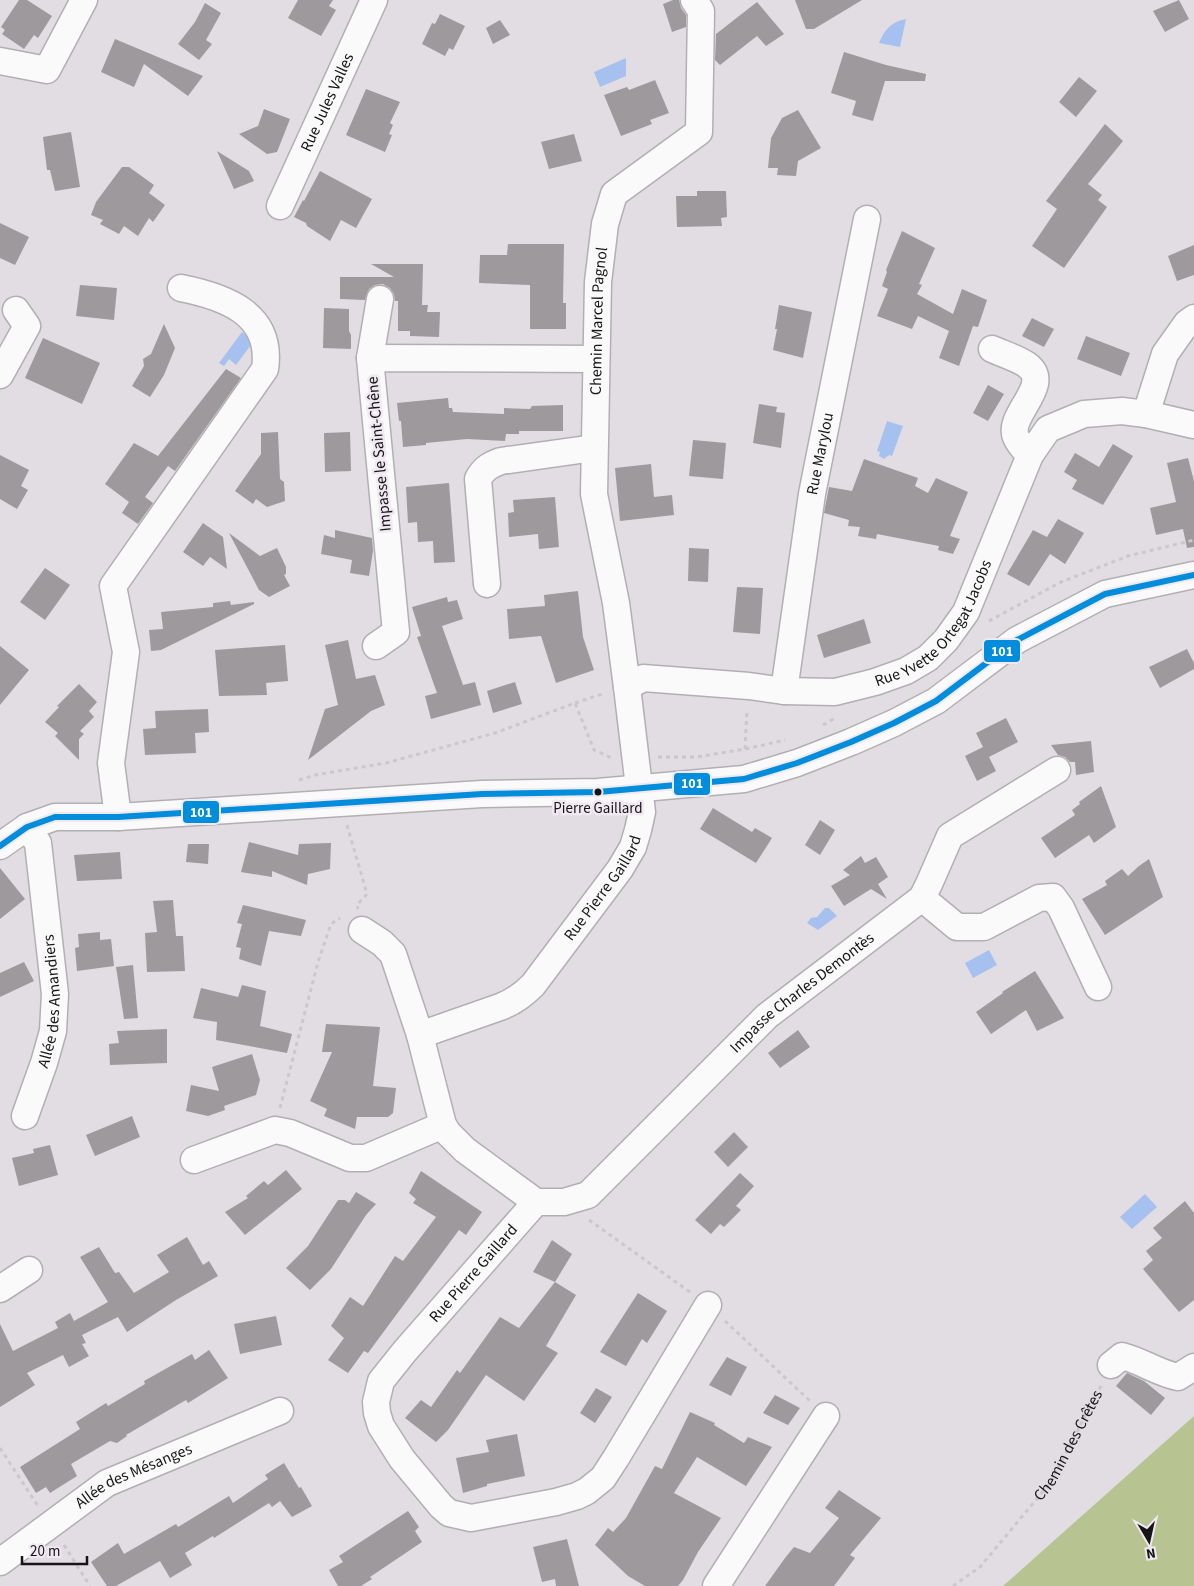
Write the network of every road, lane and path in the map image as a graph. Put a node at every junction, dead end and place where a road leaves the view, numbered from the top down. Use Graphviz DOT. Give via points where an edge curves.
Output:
graph roads {
  1 [pos="84,0"];
  2 [pos="374,0"];
  3 [pos="694,0"];
  4 [pos="0,61"];
  5 [pos="280,206"];
  6 [pos="867,219"];
  7 [pos="181,288"];
  8 [pos="380,300"];
  9 [pos="16,310"];
  10 [pos="1194,318"];
  11 [pos="992,349"];
  12 [pos="370,358"];
  13 [pos="596,359"];
  14 [pos="0,375"];
  15 [pos="1146,414"];
  16 [pos="1194,425"];
  17 [pos="594,448"];
  18 [pos="1030,455"];
  19 [pos="1194,575"];
  20 [pos="487,584"];
  21 [pos="376,646"];
  22 [pos="749,686"];
  23 [pos="627,687"];
  24 [pos="784,691"];
  25 [pos="575,703"];
  26 [pos="745,749"];
  27 [pos="636,758"];
  28 [pos="1057,770"];
  29 [pos="298,780"];
  30 [pos="638,789"];
  31 [pos="340,803"];
  32 [pos="118,817"];
  33 [pos="27,827"];
  34 [pos="0,846"];
  35 [pos="922,898"];
  36 [pos="357,905"];
  37 [pos="352,918"];
  38 [pos="1098,987"];
  39 [pos="420,1035"];
  40 [pos="25,1116"];
  41 [pos="444,1125"];
  42 [pos="274,1130"];
  43 [pos="194,1160"];
  44 [pos="536,1202"];
  45 [pos="29,1270"];
  46 [pos="0,1289"];
  47 [pos="708,1305"];
  48 [pos="1111,1365"];
  49 [pos="1194,1367"];
  50 [pos="280,1411"];
  51 [pos="826,1416"];
  52 [pos="0,1448"];
  53 [pos="51,1524"];
  54 [pos="0,1562"];
  55 [pos="90,1586"];
  56 [pos="716,1586"];
  57 [pos="953,1586"];
  1 -- 4 [label="street" via="47,70"];
  2 -- 5 [label="street, Rue Jules Valles"];
  3 -- 13 [label="street, Chemin Marcel Pagnol" via="701,11 699,132 614,194 604,224 598,282"];
  6 -- 24 [label="street, Rue Marylou" via="812,494"];
  7 -- 32 [label="street" via="202,292 245,311 259,326 265,369 113,586 126,652 110,763"];
  8 -- 12 [label="street"];
  9 -- 14 [label="street" via="27,326"];
  10 -- 15 [label="street" via="1165,354"];
  11 -- 18 [label="street" via="1034,371 1035,387 1014,426 1017,440"];
  12 -- 13 [label="street, Impasse le Saint-Chêne"];
  12 -- 21 [label="street, Impasse le Saint-Chêne" via="396,632"];
  13 -- 17 [label="street, Chemin Marcel Pagnol"];
  15 -- 16 [label="street, Rue Yvette Ortegat Jacobs"];
  15 -- 18 [label="street, Rue Yvette Ortegat Jacobs" via="1122,411 1084,414 1048,429"];
  17 -- 20 [label="street" via="501,461 483,470 478,478"];
  17 -- 23 [label="street, Chemin Marcel Pagnol" via="594,494 616,603"];
  18 -- 24 [label="street, Rue Yvette Ortegat Jacobs" via="966,612 928,658 906,671 835,692"];
  19 -- 30 [label="street" via="1105,594 1017,640 936,701 894,723 797,763 744,779"];
  22 -- 23 [label="street, Rue Yvette Ortegat Jacobs" via="643,678"];
  22 -- 24 [label="street, Rue Yvette Ortegat Jacobs"];
  22 -- 26 [label="path"];
  23 -- 25 [label="path"];
  23 -- 27 [label="street"];
  25 -- 27 [label="path" via="594,750 614,759"];
  25 -- 29 [label="path" via="495,733 386,763"];
  27 -- 30 [label="street"];
  28 -- 35 [label="street, Impasse Charles Demontès" via="950,836"];
  30 -- 31 [label="street"];
  30 -- 39 [label="street, Rue Pierre Gaillard" via="642,812 633,847 600,897 533,985 513,1002"];
  31 -- 32 [label="street"];
  31 -- 36 [label="path" via="367,894"];
  32 -- 33 [label="street" via="56,817"];
  33 -- 34 [label="street"];
  33 -- 40 [label="street, Allée des Amandiers" via="38,844 55,994 53,1031"];
  35 -- 38 [label="street" via="957,927 984,927 1039,898 1053,897"];
  35 -- 44 [label="street, Impasse Charles Demontès" via="767,1016 588,1195 564,1202"];
  36 -- 37 [label="path"];
  36 -- 37 [label="path"];
  37 -- 39 [label="street" via="393,954"];
  37 -- 42 [label="path" via="331,924"];
  39 -- 41 [label="street"];
  41 -- 42 [label="street" via="366,1158 350,1158 290,1133"];
  41 -- 44 [label="street" via="465,1150"];
  42 -- 43 [label="street"];
  44 -- 47 [label="street, Rue Pierre Gaillard" via="405,1351 379,1386 377,1413 387,1437 418,1479 449,1513 471,1518 488,1516 578,1496 595,1485 616,1458"];
  45 -- 46 [label="street"];
  48 -- 49 [label="street" via="1122,1356 1137,1359 1165,1375 1178,1377"];
  48 -- 57 [label="path, Chemin des Crêtes" via="1050,1483 980,1567"];
  50 -- 53 [label="street, Allée des Mésanges" via="107,1483"];
  51 -- 56 [label="street"];
  52 -- 53 [label="path"];
  53 -- 54 [label="street, Allée des Mésanges"];
  53 -- 55 [label="path"];
}
